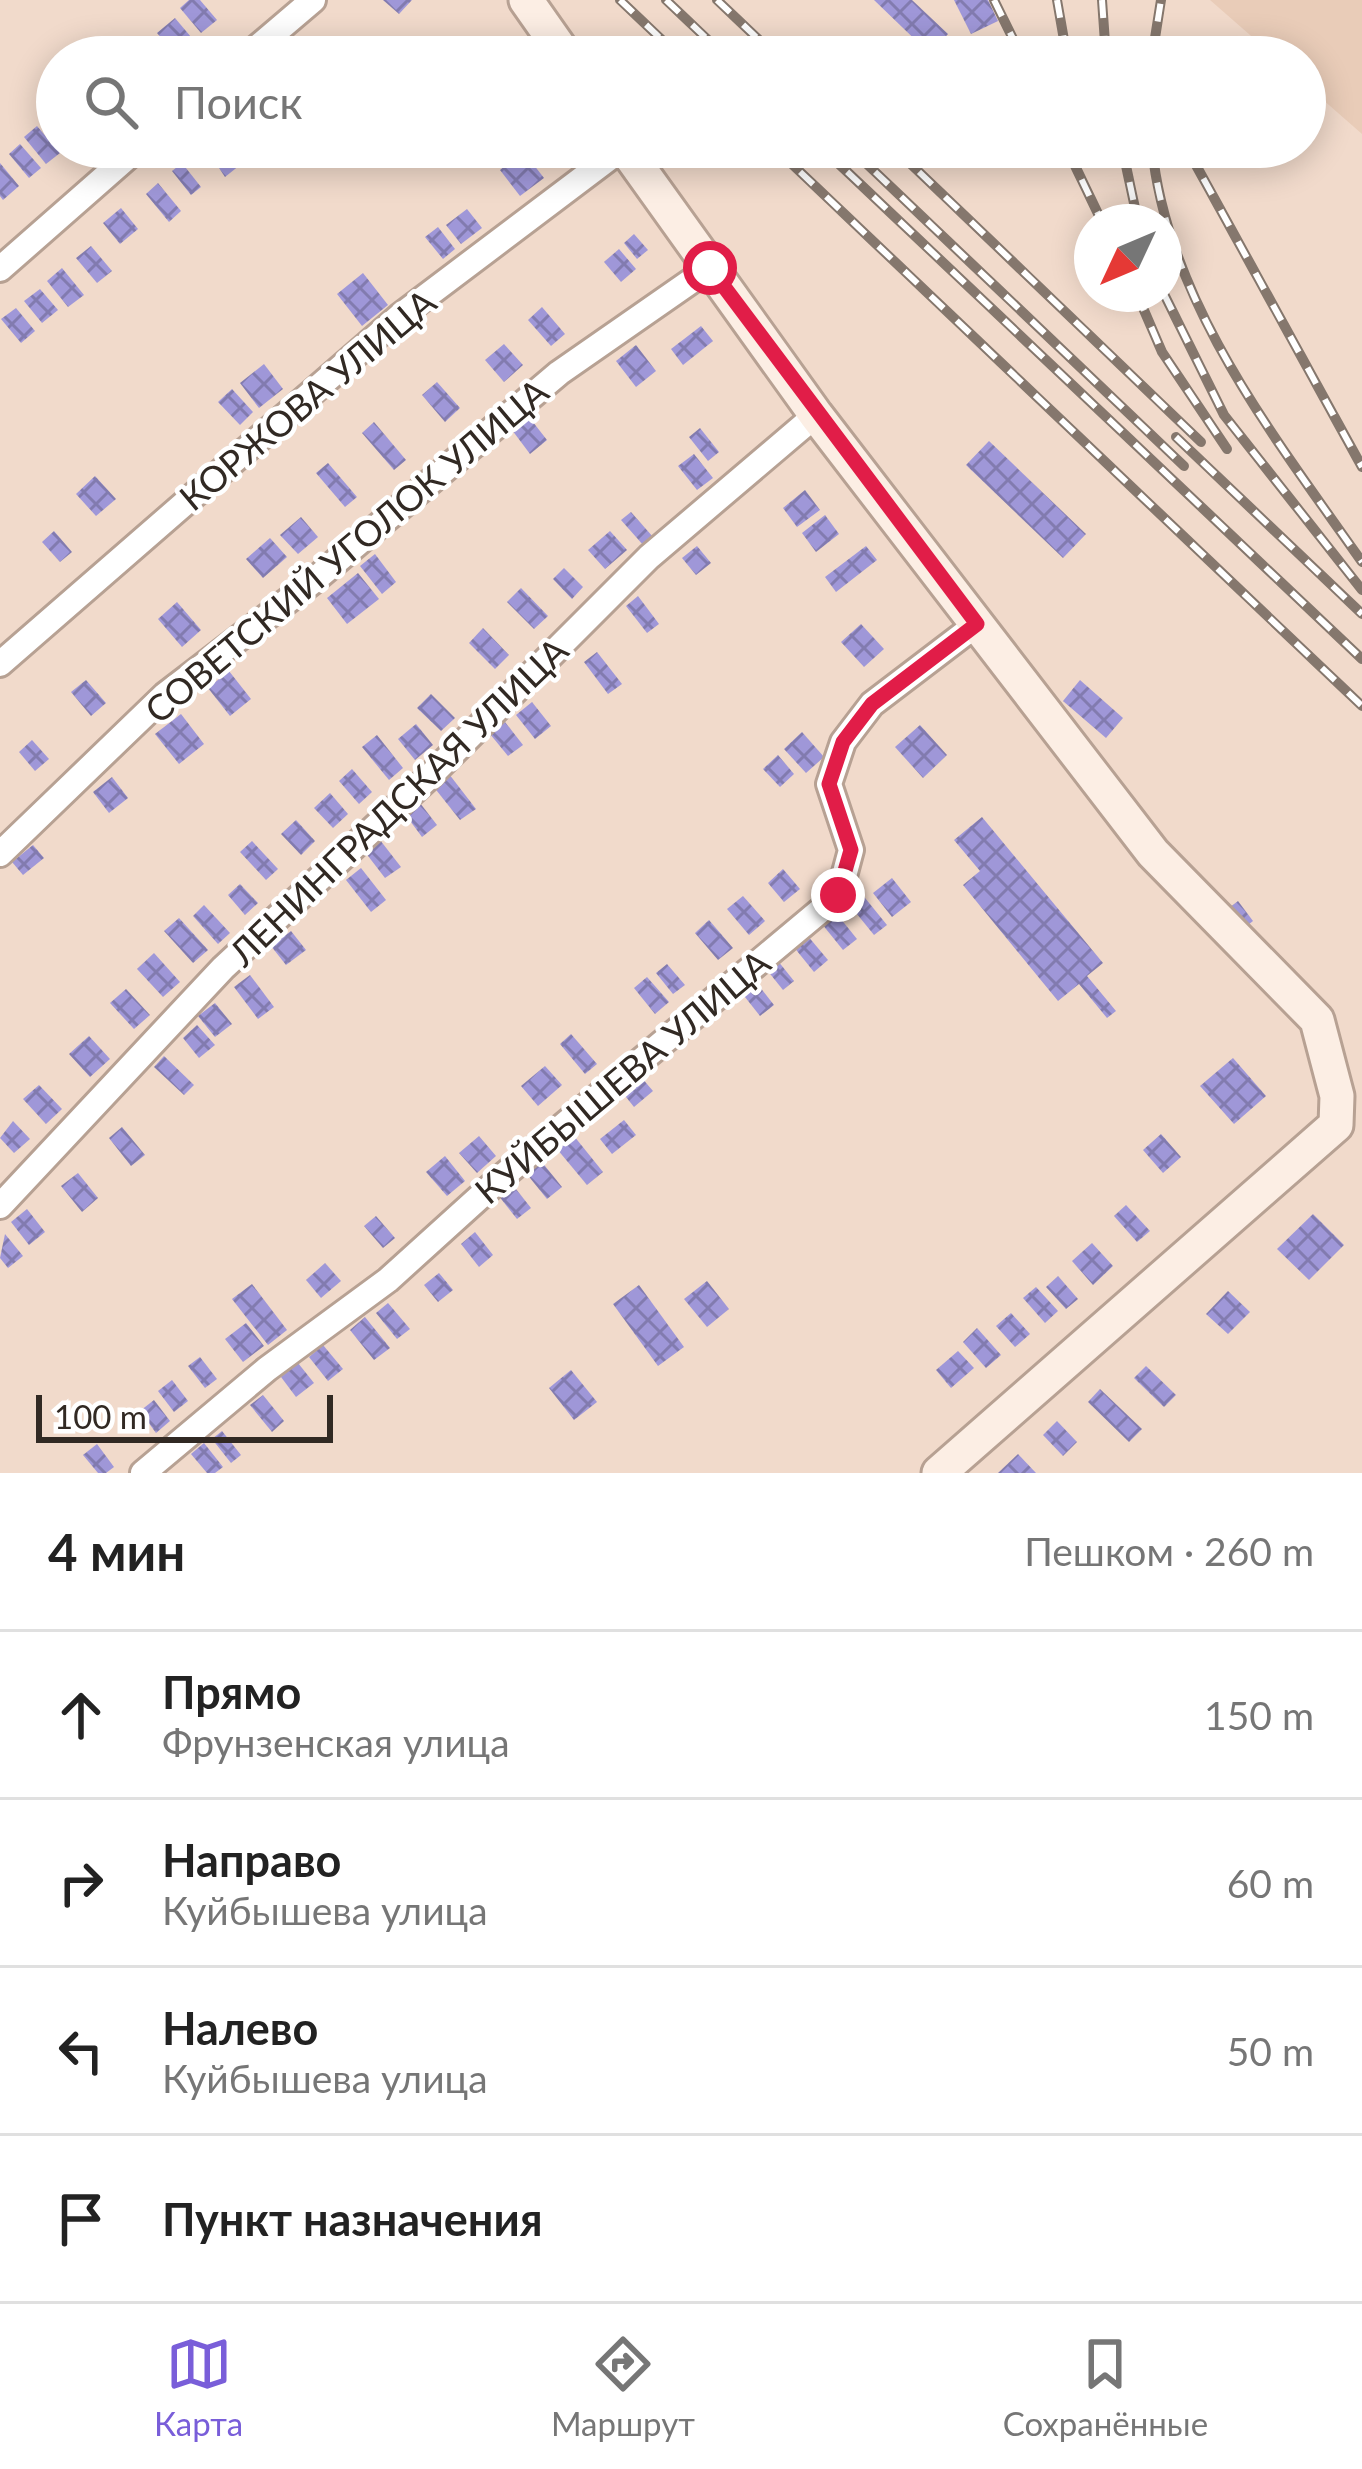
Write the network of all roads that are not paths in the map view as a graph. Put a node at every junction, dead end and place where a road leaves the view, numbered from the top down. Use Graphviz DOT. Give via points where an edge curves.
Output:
graph roads {
  1 [pos="314,0"];
  2 [pos="526,0"];
  3 [pos="271,36"];
  4 [pos="551,36"];
  5 [pos="115,168"];
  6 [pos="596,168"];
  7 [pos="639,168"];
  8 [pos="710,268"];
  9 [pos="0,269"];
  10 [pos="816,415"];
  11 [pos="977,624"];
  12 [pos="0,664"];
  13 [pos="0,854"];
  14 [pos="1350,1096"];
  15 [pos="0,1207"];
  16 [pos="143,1473"];
  17 [pos="939,1473"];
  1 -- 3 [label="street"];
  2 -- 4 [label="street"];
  5 -- 9 [label="street"];
  6 -- 12 [label="street, КОРЖОВА УЛИЦА" via="400,316"];
  7 -- 8 [label="street"];
  8 -- 10 [label="street"];
  8 -- 13 [label="street, СОВЕТСКИЙ УГОЛОК УЛИЦА" via="559,374 312,583 165,694"];
  10 -- 11 [label="street"];
  10 -- 15 [label="street, ЛЕНИНГРАДСКАЯ УЛИЦА" via="649,557 223,968"];
  11 -- 14 [label="street" via="1153,854 1317,1020"];
  11 -- 16 [label="street, КУЙБЫШЕВА УЛИЦА" via="872,704 843,742 829,784 851,850 838,895 388,1280"];
  14 -- 17 [label="street" via="1336,1125"];
}
